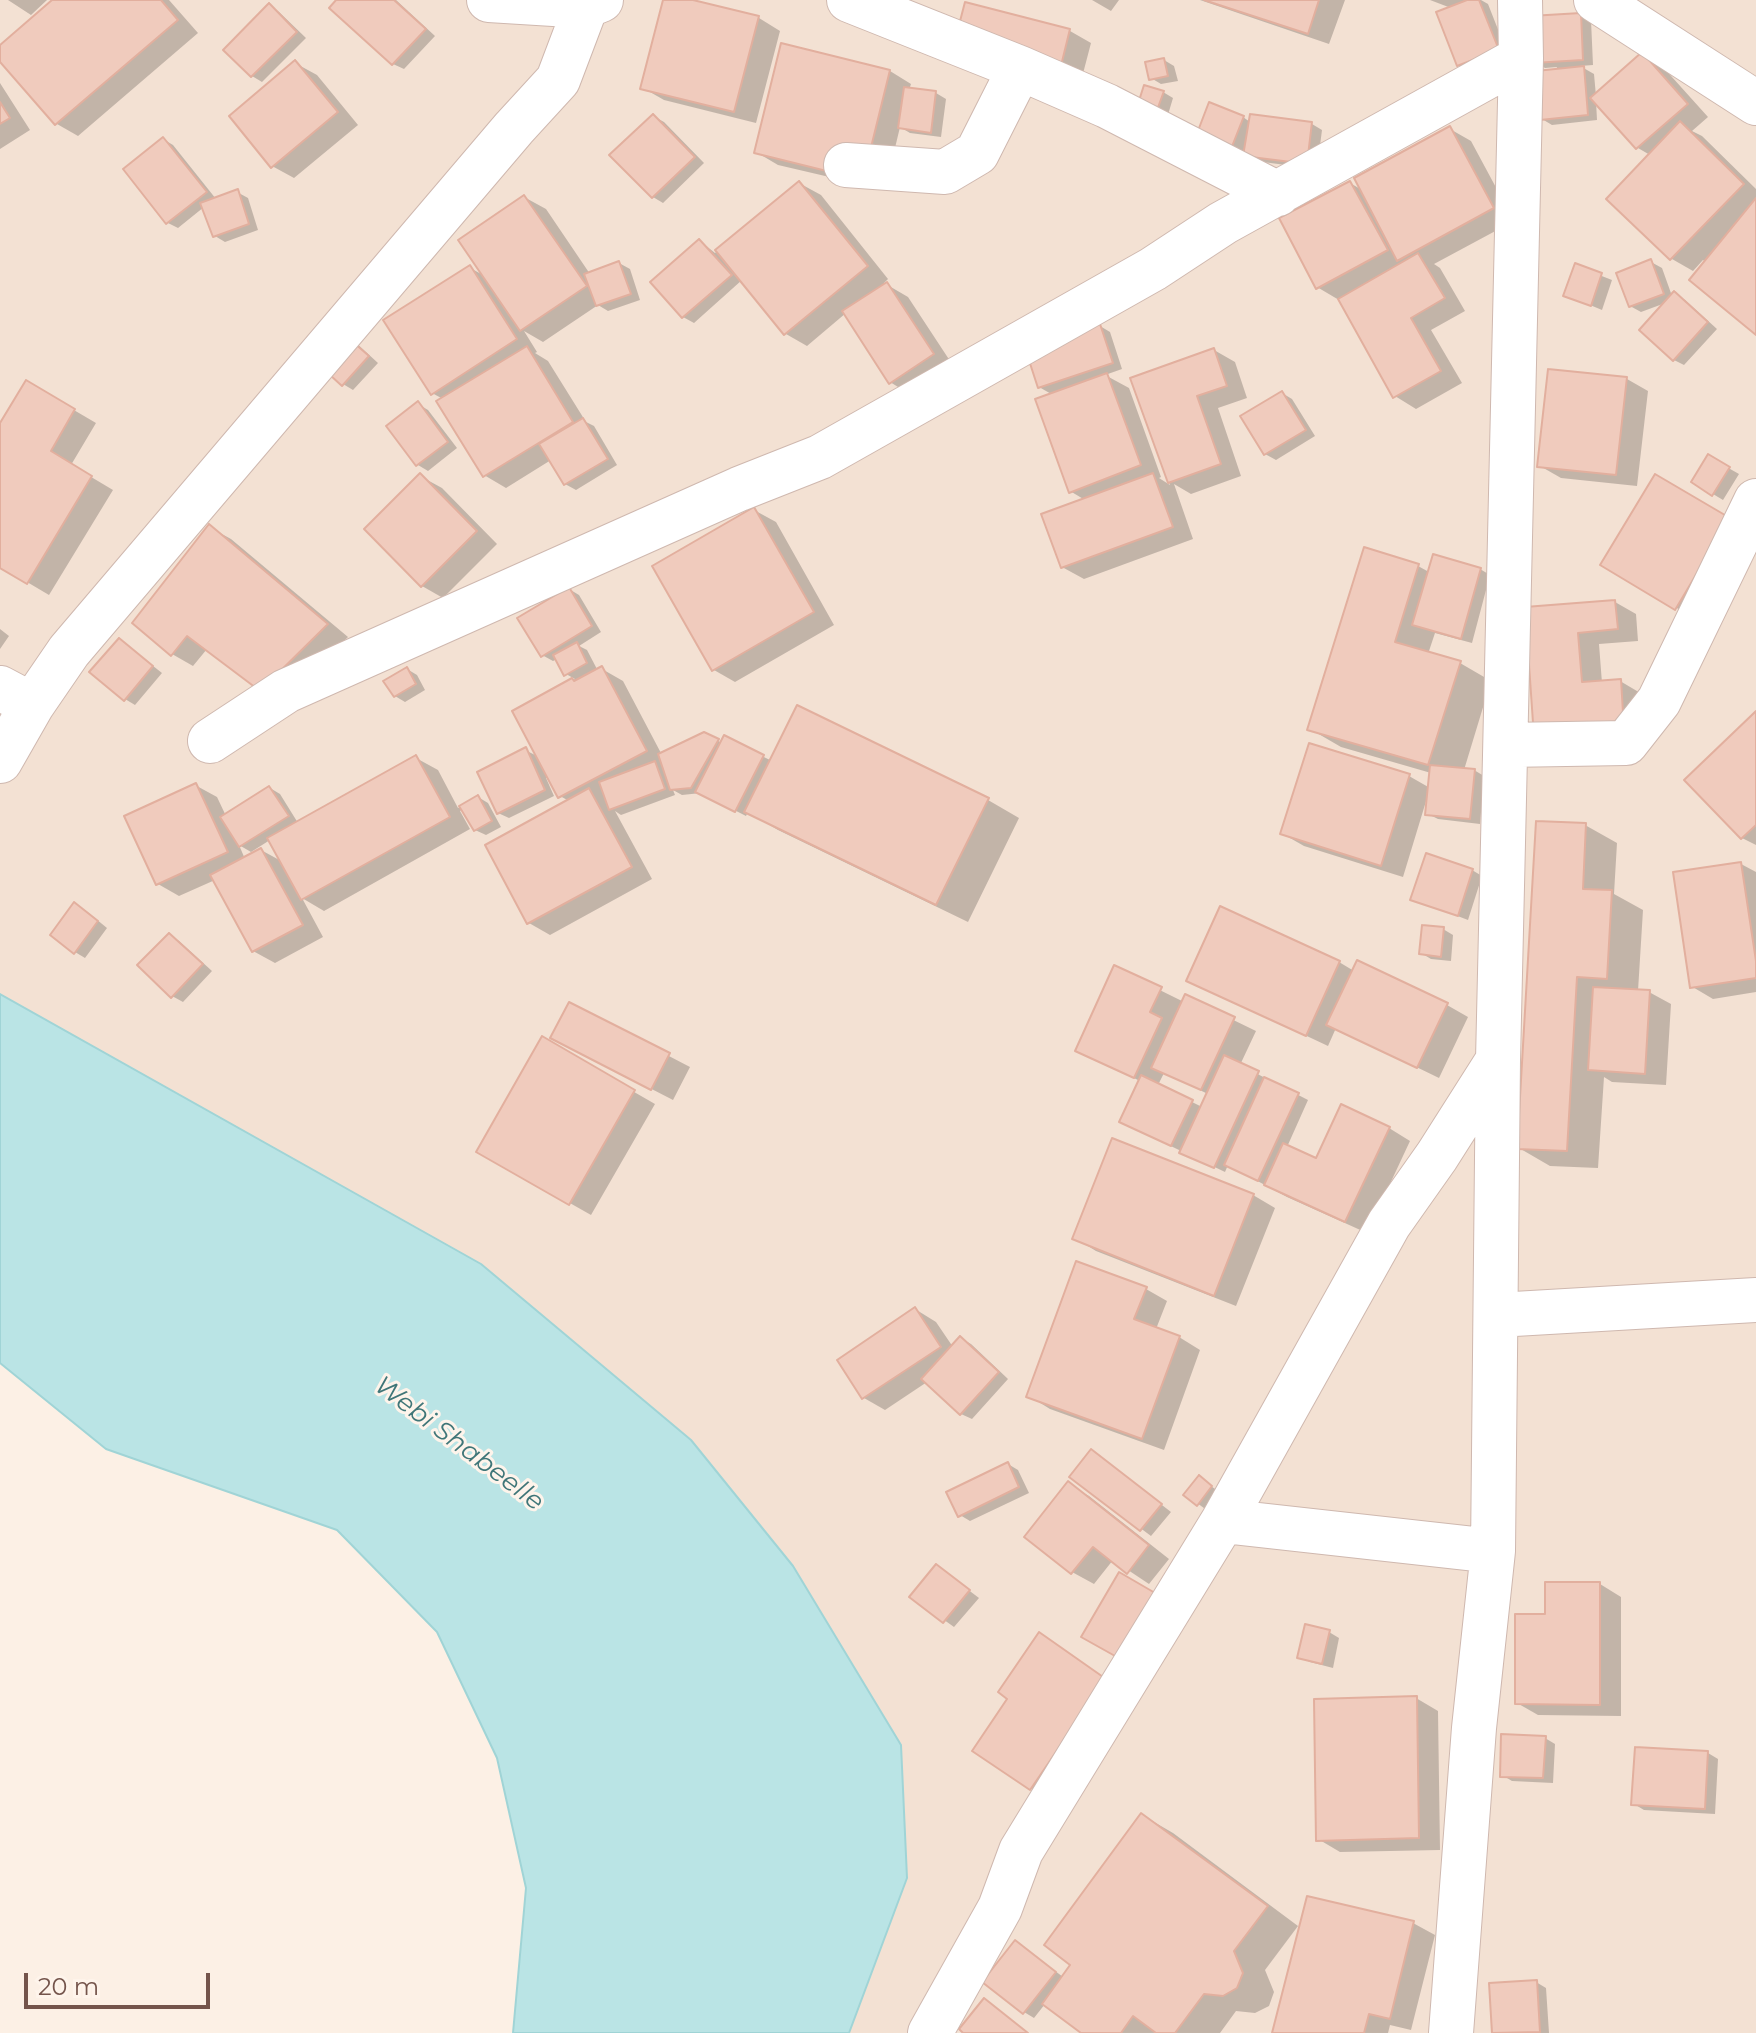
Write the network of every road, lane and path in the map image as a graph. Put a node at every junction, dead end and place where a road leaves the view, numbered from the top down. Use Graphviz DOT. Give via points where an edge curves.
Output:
graph roads {
  1 [pos="489,0"];
  2 [pos="849,0"];
  3 [pos="1520,0"];
  4 [pos="1596,0"];
  5 [pos="594,3"];
  6 [pos="1521,58"];
  7 [pos="1020,68"];
  8 [pos="1756,103"];
  9 [pos="846,165"];
  10 [pos="1278,194"];
  11 [pos="1756,501"];
  12 [pos="16,696"];
  13 [pos="210,741"];
  14 [pos="1506,745"];
  15 [pos="0,761"];
  16 [pos="1498,1060"];
  17 [pos="1756,1300"];
  18 [pos="1497,1315"];
  19 [pos="1223,1521"];
  20 [pos="1493,1551"];
  21 [pos="930,2033"];
  22 [pos="1451,2033"];
  1 -- 5 [label="street"];
  2 -- 7 [label="street"];
  3 -- 6 [label="street"];
  4 -- 8 [label="street"];
  5 -- 12 [label="street" via="558,80 69,651"];
  6 -- 10 [label="street"];
  6 -- 14 [label="street"];
  7 -- 9 [label="street" via="977,153 945,172"];
  7 -- 10 [label="street" via="1107,106"];
  10 -- 13 [label="street" via="820,457 286,691"];
  11 -- 14 [label="street" via="1659,701 1626,743"];
  12 -- 15 [label="street"];
  14 -- 16 [label="street"];
  16 -- 18 [label="street"];
  16 -- 19 [label="street" via="1389,1224"];
  17 -- 18 [label="street"];
  18 -- 20 [label="street"];
  19 -- 20 [label="street"];
  19 -- 21 [label="street" via="1021,1851 1000,1908"];
  20 -- 22 [label="street"];
}
